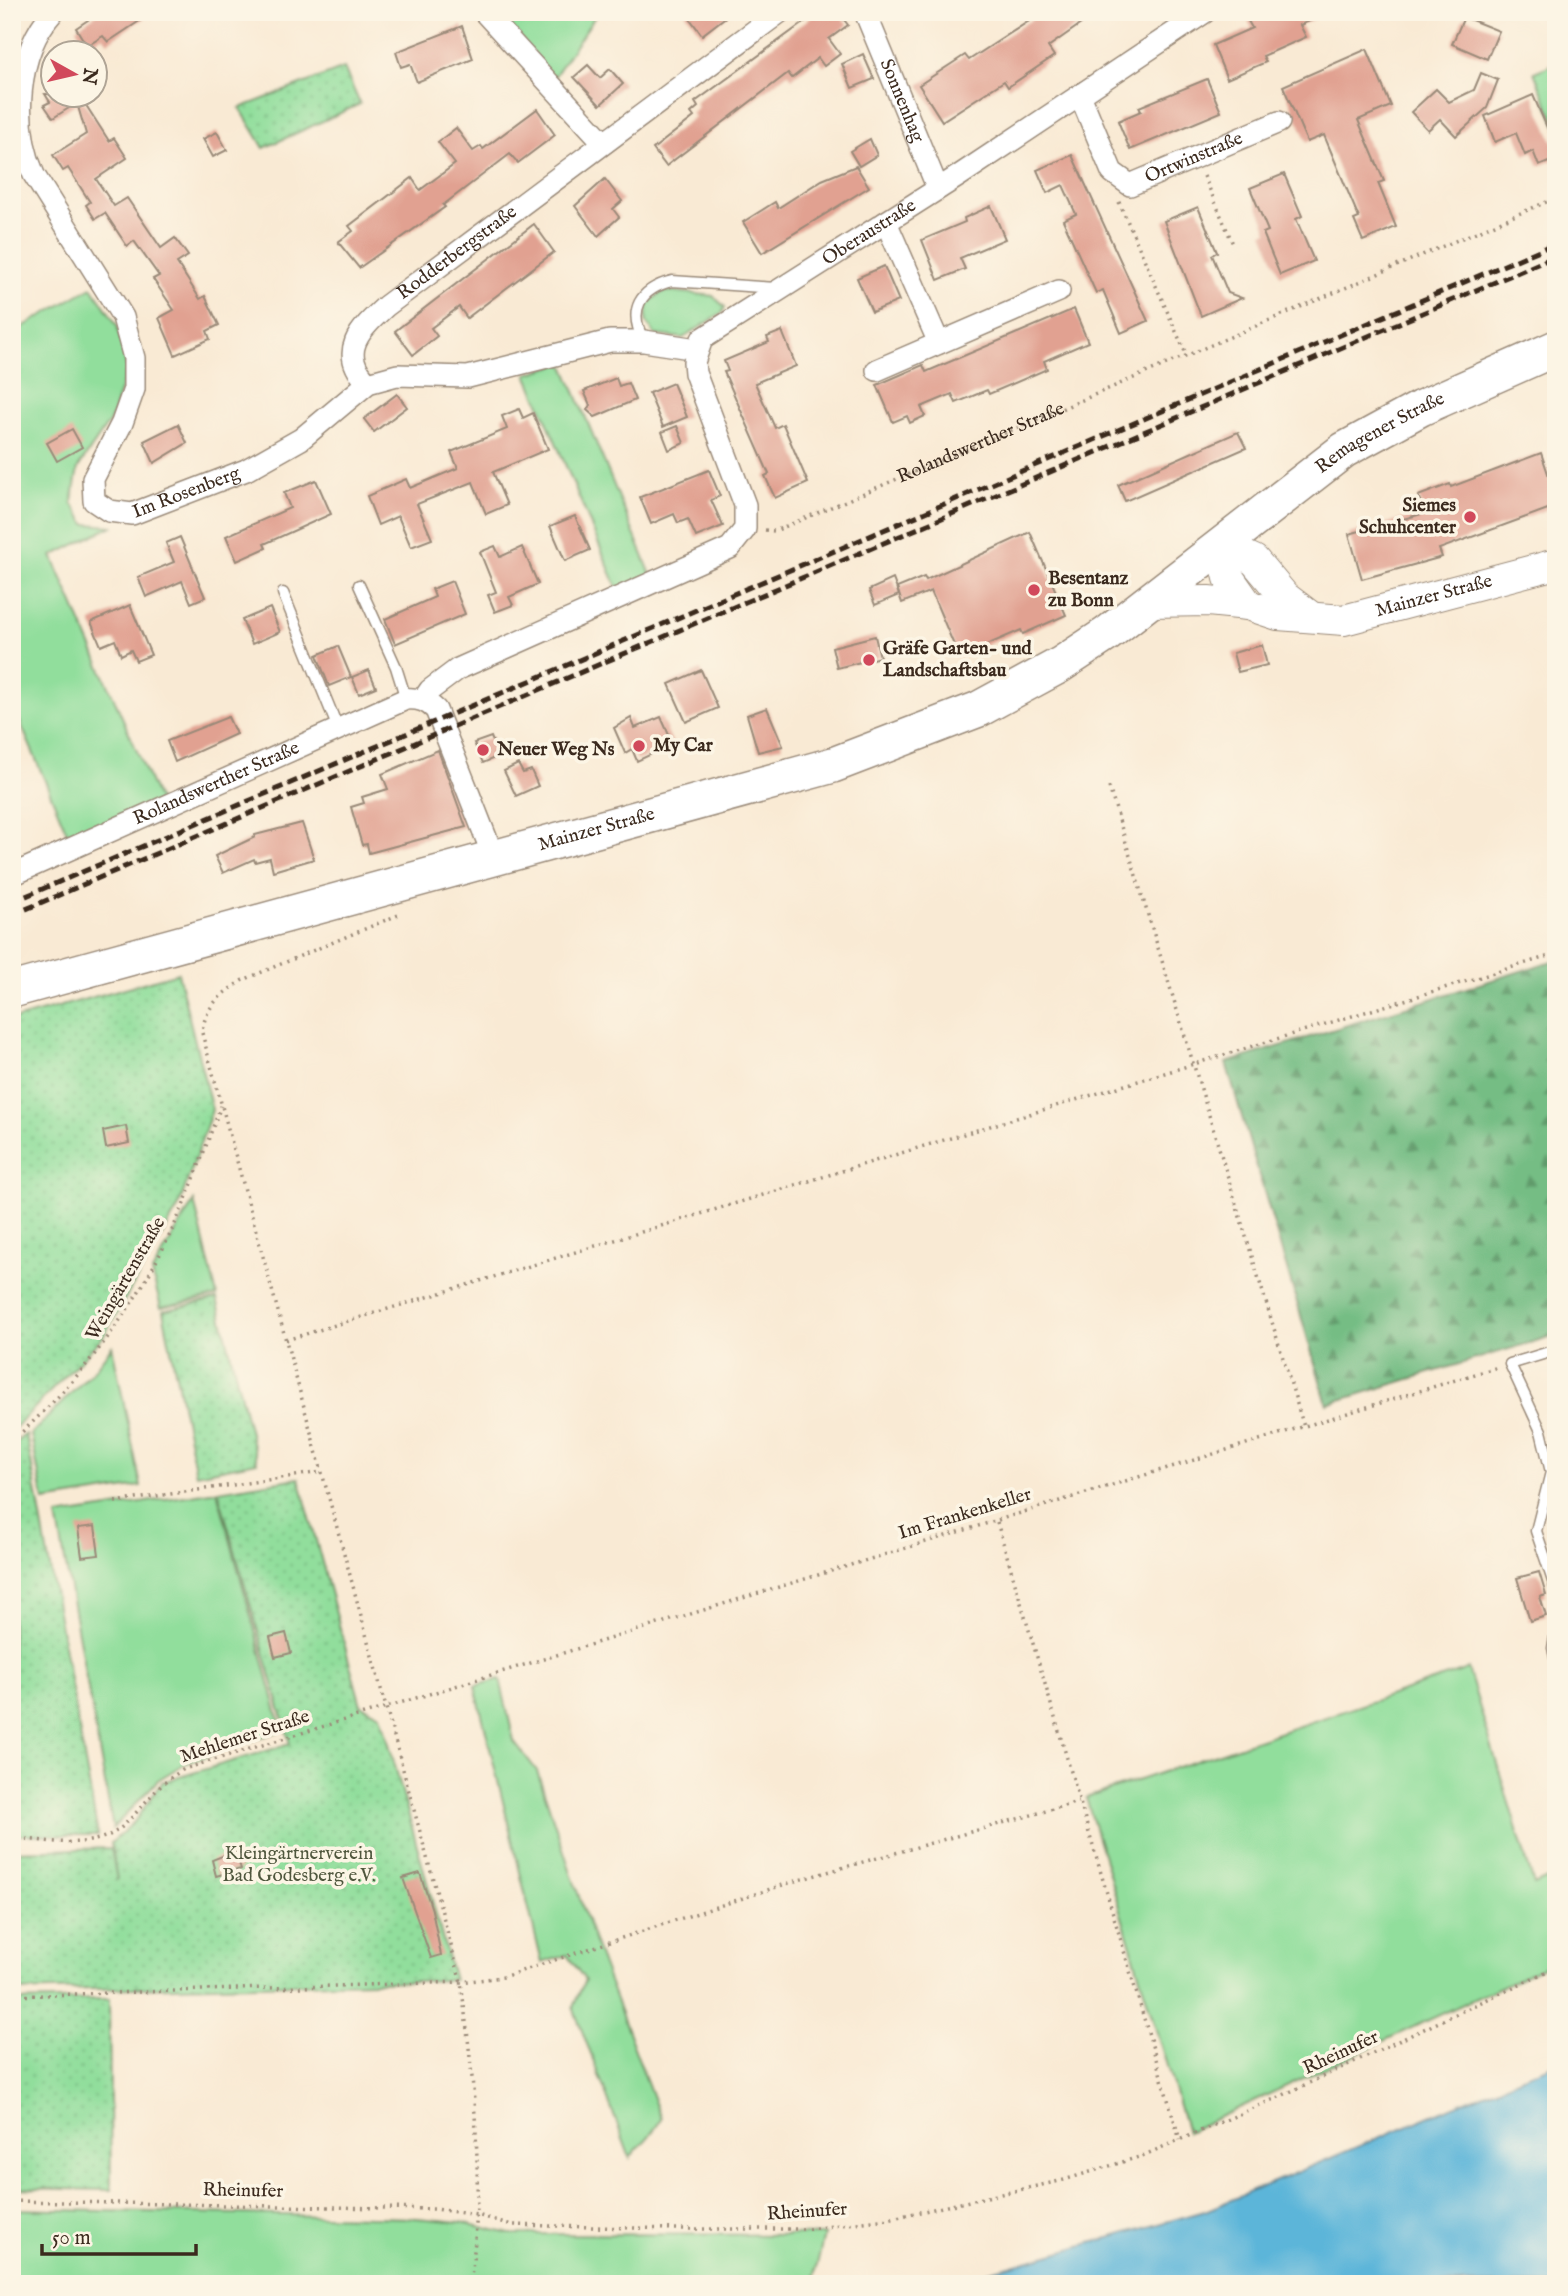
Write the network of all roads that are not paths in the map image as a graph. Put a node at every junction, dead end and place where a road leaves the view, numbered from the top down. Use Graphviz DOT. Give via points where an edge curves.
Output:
graph roads {
  1 [pos="53,12"];
  2 [pos="484,12"];
  3 [pos="780,12"];
  4 [pos="865,12"];
  5 [pos="1205,12"];
  6 [pos="1080,95"];
  7 [pos="1279,122"];
  8 [pos="604,143"];
  9 [pos="938,189"];
  10 [pos="886,222"];
  11 [pos="782,289"];
  12 [pos="1059,291"];
  13 [pos="644,341"];
  14 [pos="939,343"];
  15 [pos="1556,348"];
  16 [pos="697,349"];
  17 [pos="877,370"];
  18 [pos="368,383"];
  19 [pos="1221,545"];
  20 [pos="1556,564"];
  21 [pos="359,585"];
  22 [pos="283,593"];
  23 [pos="1150,602"];
  24 [pos="1248,605"];
  25 [pos="1310,617"];
  26 [pos="415,699"];
  27 [pos="339,731"];
  28 [pos="494,858"];
  29 [pos="12,875"];
  30 [pos="12,990"];
  31 [pos="1556,1350"];
  32 [pos="1556,1590"];
  33 [pos="1556,1630"];
  34 [pos="1556,1662"];
  1 -- 18 [label="street, Im Rosenberg" via="37,30 24,70 24,154 123,317 134,358 134,389 93,479 94,501 109,512 132,514 246,470 301,439"];
  2 -- 8 [label="street"];
  3 -- 8 [label="street, Rodderbergstraße"];
  4 -- 9 [label="street, Sonnenhag"];
  5 -- 6 [label="street, Oberaustraße"];
  6 -- 7 [label="street, Ortwinstraße" via="1112,172 1130,185"];
  6 -- 9 [label="street, Oberaustraße"];
  8 -- 18 [label="street, Rodderbergstraße" via="365,325 352,348 355,369"];
  9 -- 10 [label="street, Oberaustraße"];
  10 -- 11 [label="street, Oberaustraße"];
  10 -- 14 [label="street"];
  11 -- 13 [label="lane" via="672,281 655,285 637,308 637,329"];
  11 -- 16 [label="street, Oberaustraße" via="714,329"];
  12 -- 14 [label="street"];
  13 -- 16 [label="street, Im Rosenberg"];
  13 -- 18 [label="street, Im Rosenberg" via="610,341 468,377 397,375"];
  14 -- 17 [label="street"];
  15 -- 19 [label="main road, Remagener Straße" via="1421,408 1344,450"];
  16 -- 26 [label="street, Rolandswerther Straße" via="695,373 746,505 745,529 730,548 458,669"];
  19 -- 23 [label="main road, Mainzer Straße"];
  19 -- 24 [label="main road" via="1229,578"];
  19 -- 25 [label="main road" via="1254,559 1285,597"];
  20 -- 25 [label="main road, Mainzer Straße" via="1384,612 1344,620"];
  21 -- 26 [label="lane"];
  22 -- 27 [label="lane"];
  23 -- 24 [label="main road, Mainzer Straße"];
  23 -- 28 [label="main road, Mainzer Straße" via="1060,665 979,709 906,739 833,765"];
  24 -- 25 [label="main road, Mainzer Straße" via="1278,615"];
  26 -- 27 [label="street, Rolandswerther Straße"];
  26 -- 28 [label="street" via="436,710"];
  27 -- 29 [label="street, Rolandswerther Straße"];
  28 -- 30 [label="main road, Mainzer Straße"];
  31 -- 32 [label="lane" via="1510,1364 1541,1431 1551,1472 1536,1531"];
  33 -- 34 [label="lane"];
}
